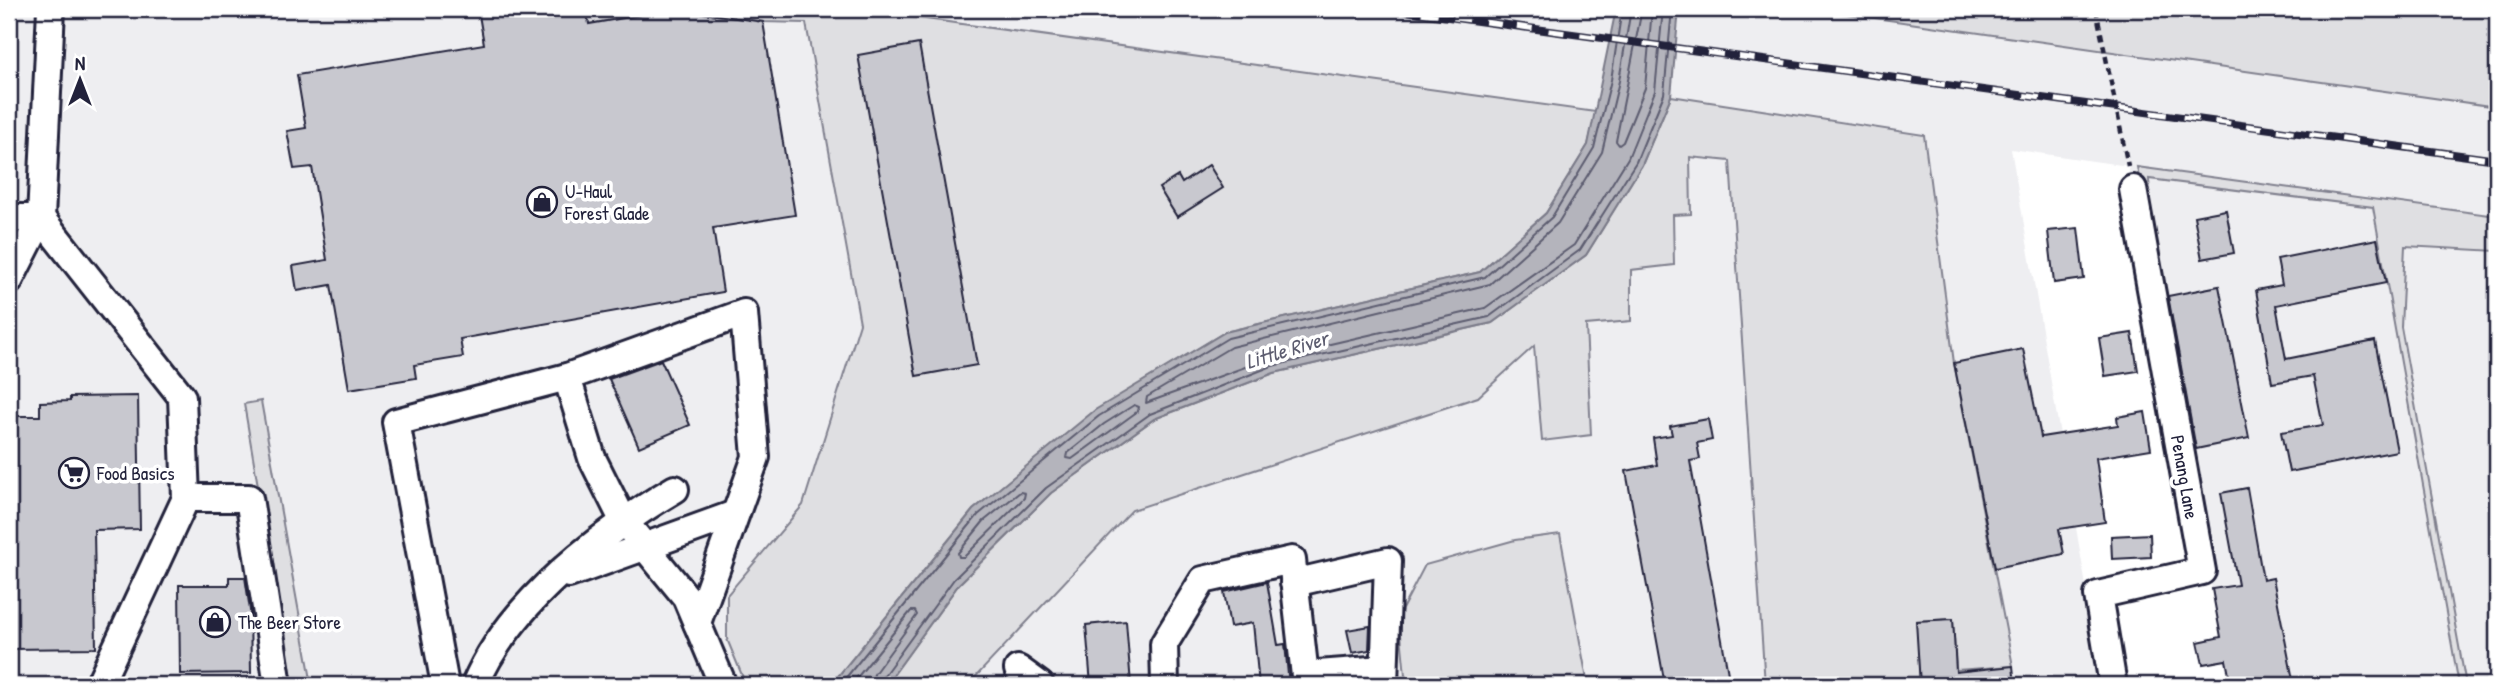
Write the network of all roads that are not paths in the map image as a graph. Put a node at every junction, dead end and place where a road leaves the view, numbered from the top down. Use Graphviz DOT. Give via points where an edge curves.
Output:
graph roads {
  1 [pos="51,9"];
  2 [pos="2133,189"];
  3 [pos="9,218"];
  4 [pos="41,218"];
  5 [pos="9,281"];
  6 [pos="567,377"];
  7 [pos="675,489"];
  8 [pos="186,498"];
  9 [pos="735,514"];
  10 [pos="623,520"];
  11 [pos="645,547"];
  12 [pos="556,579"];
  13 [pos="1294,583"];
  14 [pos="697,623"];
  15 [pos="1018,669"];
  16 [pos="1384,677"];
  17 [pos="1305,680"];
  18 [pos="99,685"];
  19 [pos="278,685"];
  20 [pos="445,685"];
  21 [pos="475,685"];
  22 [pos="723,685"];
  23 [pos="1040,685"];
  24 [pos="1166,685"];
  25 [pos="2113,685"];
  1 -- 4 [label="lane"];
  2 -- 25 [label="lane, Penang Lane" via="2202,571 2098,595"];
  3 -- 4 [label="lane"];
  4 -- 5 [label="lane"];
  4 -- 8 [label="lane" via="182,397"];
  6 -- 9 [label="lane" via="744,313 756,457"];
  6 -- 10 [label="lane" via="592,458"];
  6 -- 20 [label="lane" via="396,422"];
  7 -- 10 [label="lane"];
  8 -- 18 [label="lane"];
  8 -- 19 [label="lane" via="249,498"];
  9 -- 11 [label="lane"];
  9 -- 14 [label="lane"];
  10 -- 11 [label="lane"];
  10 -- 12 [label="lane"];
  11 -- 12 [label="lane"];
  11 -- 14 [label="lane" via="686,597"];
  12 -- 21 [label="lane" via="486,657"];
  13 -- 16 [label="lane" via="1388,561"];
  13 -- 17 [label="lane"];
  13 -- 24 [label="lane" via="1292,560 1203,580 1164,644"];
  14 -- 22 [label="lane"];
  15 -- 23 [label="lane"];
  16 -- 17 [label="lane"];
}
